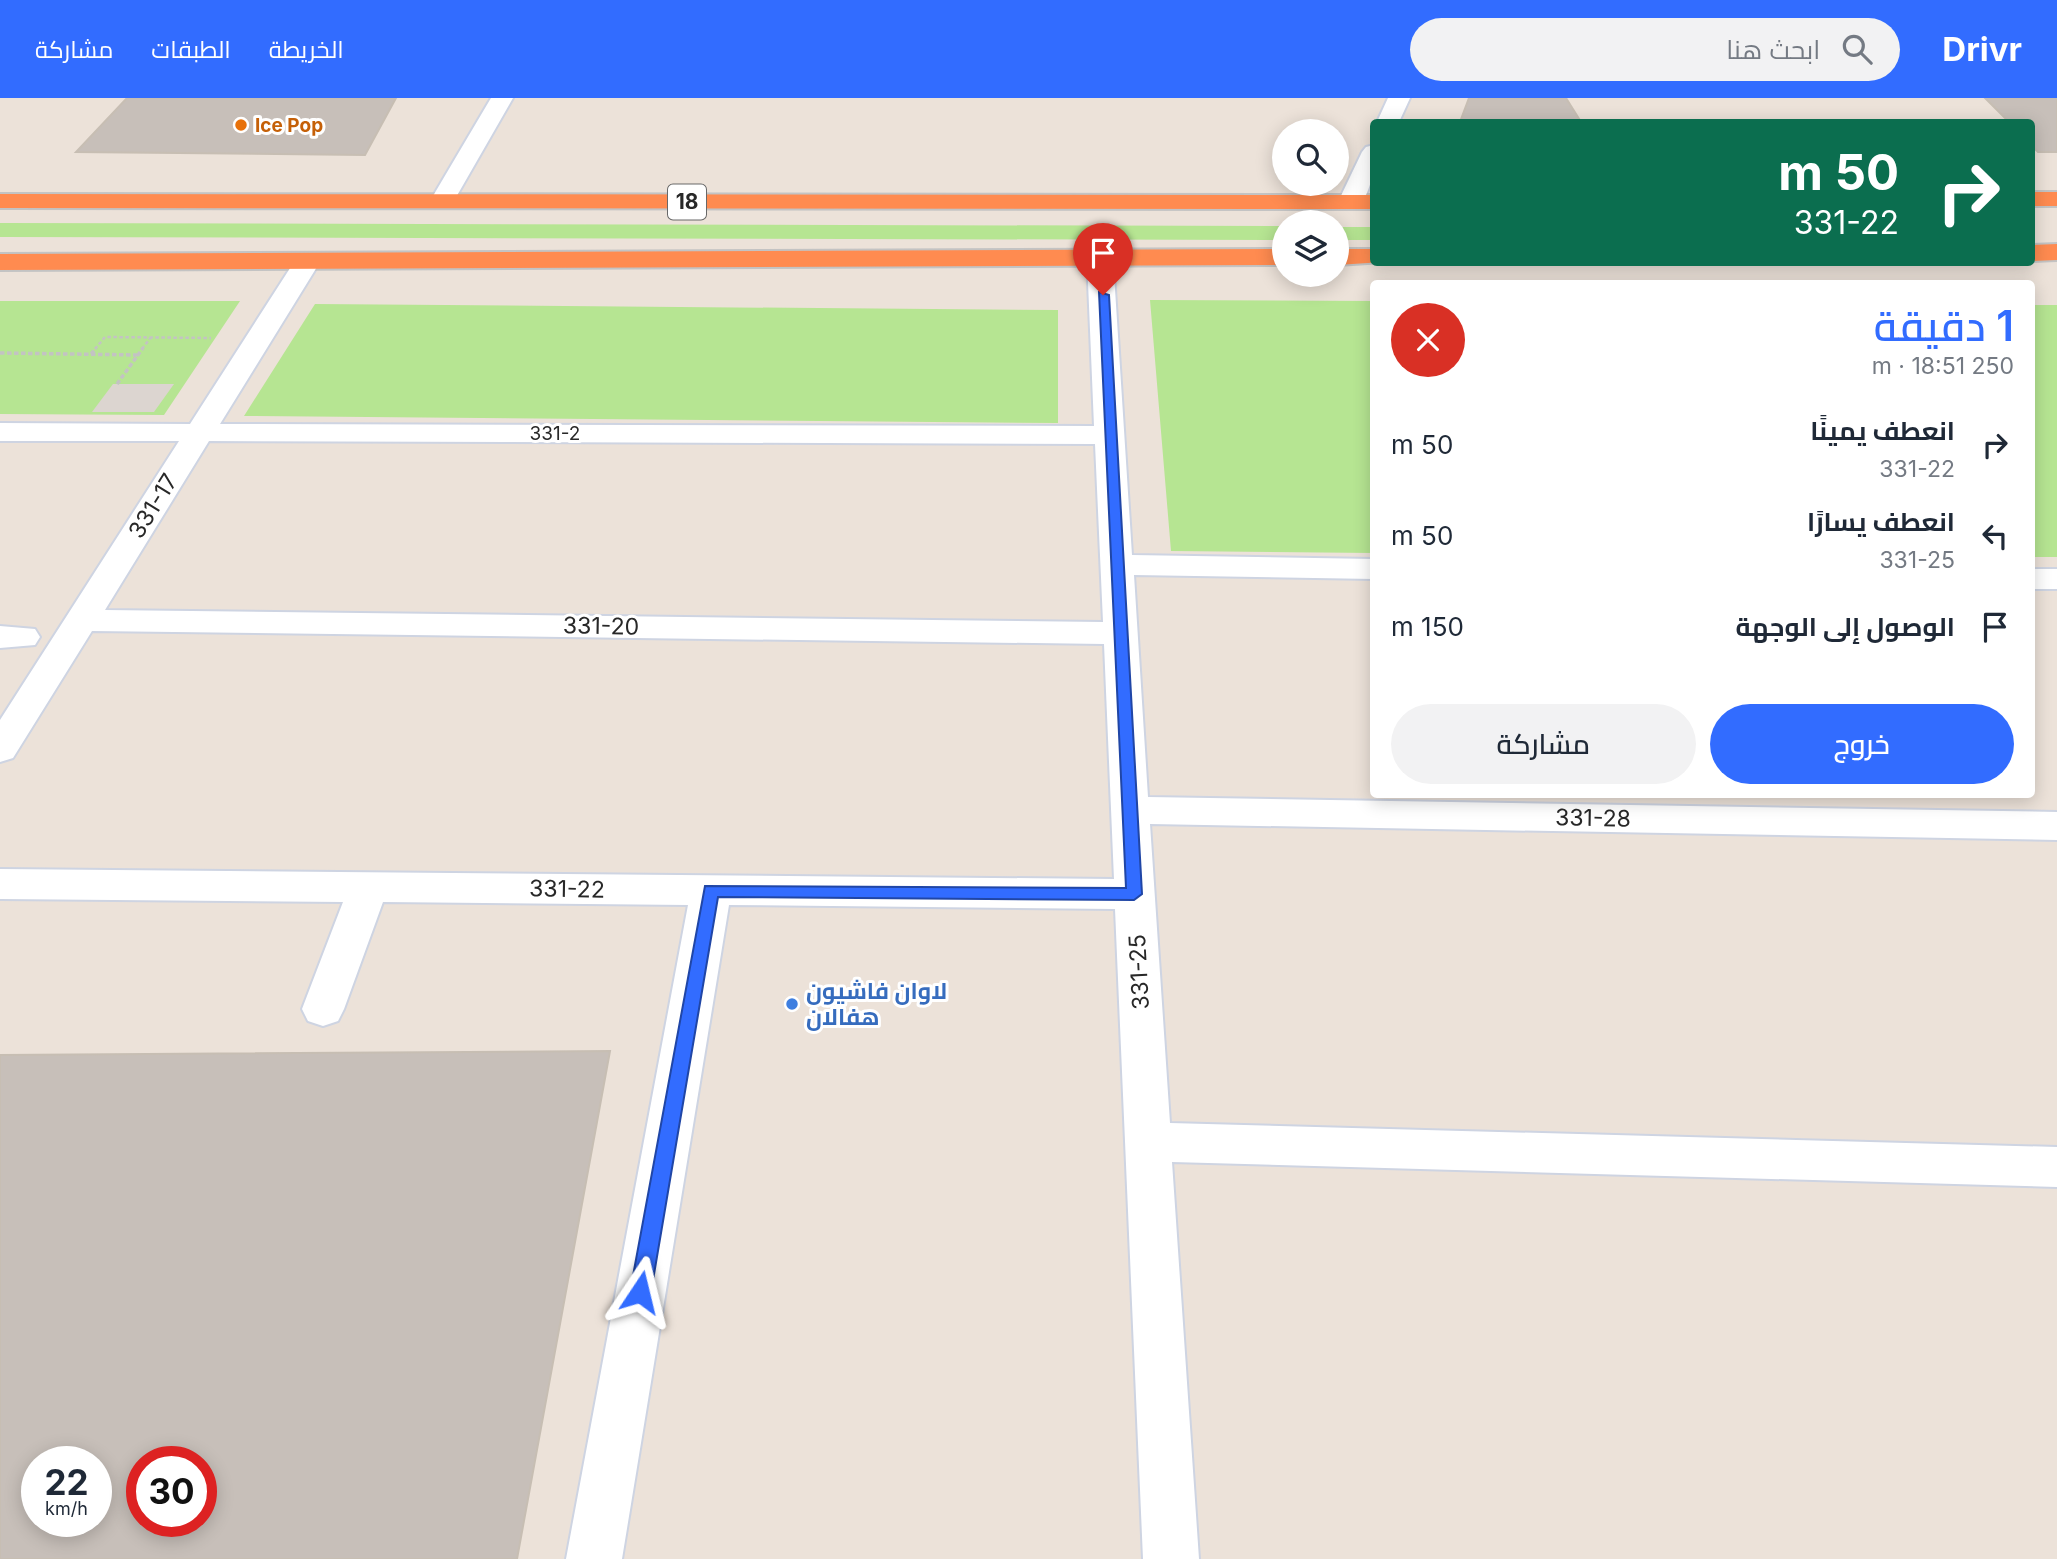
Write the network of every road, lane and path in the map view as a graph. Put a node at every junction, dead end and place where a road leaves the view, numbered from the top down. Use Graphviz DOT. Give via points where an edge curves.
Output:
graph roads {
  1 [pos="502,98"];
  2 [pos="1399,98"];
  3 [pos="1389,119"];
  4 [pos="1370,169"];
  5 [pos="2035,199"];
  6 [pos="2057,199"];
  7 [pos="0,201"];
  8 [pos="442,201"];
  9 [pos="1362,202"];
  10 [pos="2035,253"];
  11 [pos="2057,253"];
  12 [pos="1272,257"];
  13 [pos="1349,257"];
  14 [pos="1370,257"];
  15 [pos="1100,258"];
  16 [pos="0,262"];
  17 [pos="307,262"];
  18 [pos="151,337"];
  19 [pos="258,339"];
  20 [pos="0,353"];
  21 [pos="91,354"];
  22 [pos="139,355"];
  23 [pos="117,384"];
  24 [pos="0,432"];
  25 [pos="200,432"];
  26 [pos="1109,435"];
  27 [pos="1117,565"];
  28 [pos="1370,569"];
  29 [pos="2035,579"];
  30 [pos="2057,579"];
  31 [pos="81,620"];
  32 [pos="1120,633"];
  33 [pos="1,746"];
  34 [pos="1130,810"];
  35 [pos="2057,826"];
  36 [pos="0,884"];
  37 [pos="368,888"];
  38 [pos="711,891"];
  39 [pos="1134,894"];
  40 [pos="323,1009"];
  41 [pos="1148,1142"];
  42 [pos="2057,1167"];
  43 [pos="594,1559"];
  44 [pos="1171,1559"];
  1 -- 8 [label="street"];
  2 -- 3 [label="street"];
  4 -- 9 [label="street"];
  5 -- 6 [label="highway"];
  7 -- 8 [label="highway, 18"];
  8 -- 9 [label="highway, 18"];
  10 -- 11 [label="highway"];
  12 -- 15 [label="highway"];
  13 -- 14 [label="highway"];
  15 -- 17 [label="highway"];
  15 -- 26 [label="street, 331-25"];
  16 -- 17 [label="highway"];
  17 -- 19 [label="street, 331-17"];
  18 -- 19 [label="path"];
  18 -- 21 [label="path" via="105,337"];
  18 -- 22 [label="path"];
  19 -- 25 [label="street, 331-17"];
  20 -- 21 [label="path"];
  21 -- 22 [label="path"];
  22 -- 23 [label="path"];
  24 -- 25 [label="street, 331-2"];
  25 -- 26 [label="street, 331-2"];
  25 -- 31 [label="street, 331-17"];
  26 -- 27 [label="street, 331-25"];
  27 -- 28 [label="street"];
  27 -- 32 [label="street, 331-25"];
  29 -- 30 [label="street"];
  31 -- 32 [label="street, 331-20"];
  31 -- 33 [label="street, 331-17"];
  32 -- 34 [label="street, 331-25"];
  34 -- 35 [label="street, 331-28"];
  34 -- 39 [label="street, 331-25"];
  36 -- 37 [label="street, 331-22"];
  37 -- 38 [label="street, 331-22"];
  37 -- 40 [label="street"];
  38 -- 39 [label="street, 331-22"];
  38 -- 43 [label="street"];
  39 -- 41 [label="street, 331-25"];
  41 -- 42 [label="street"];
  41 -- 44 [label="street, 331-25"];
}
